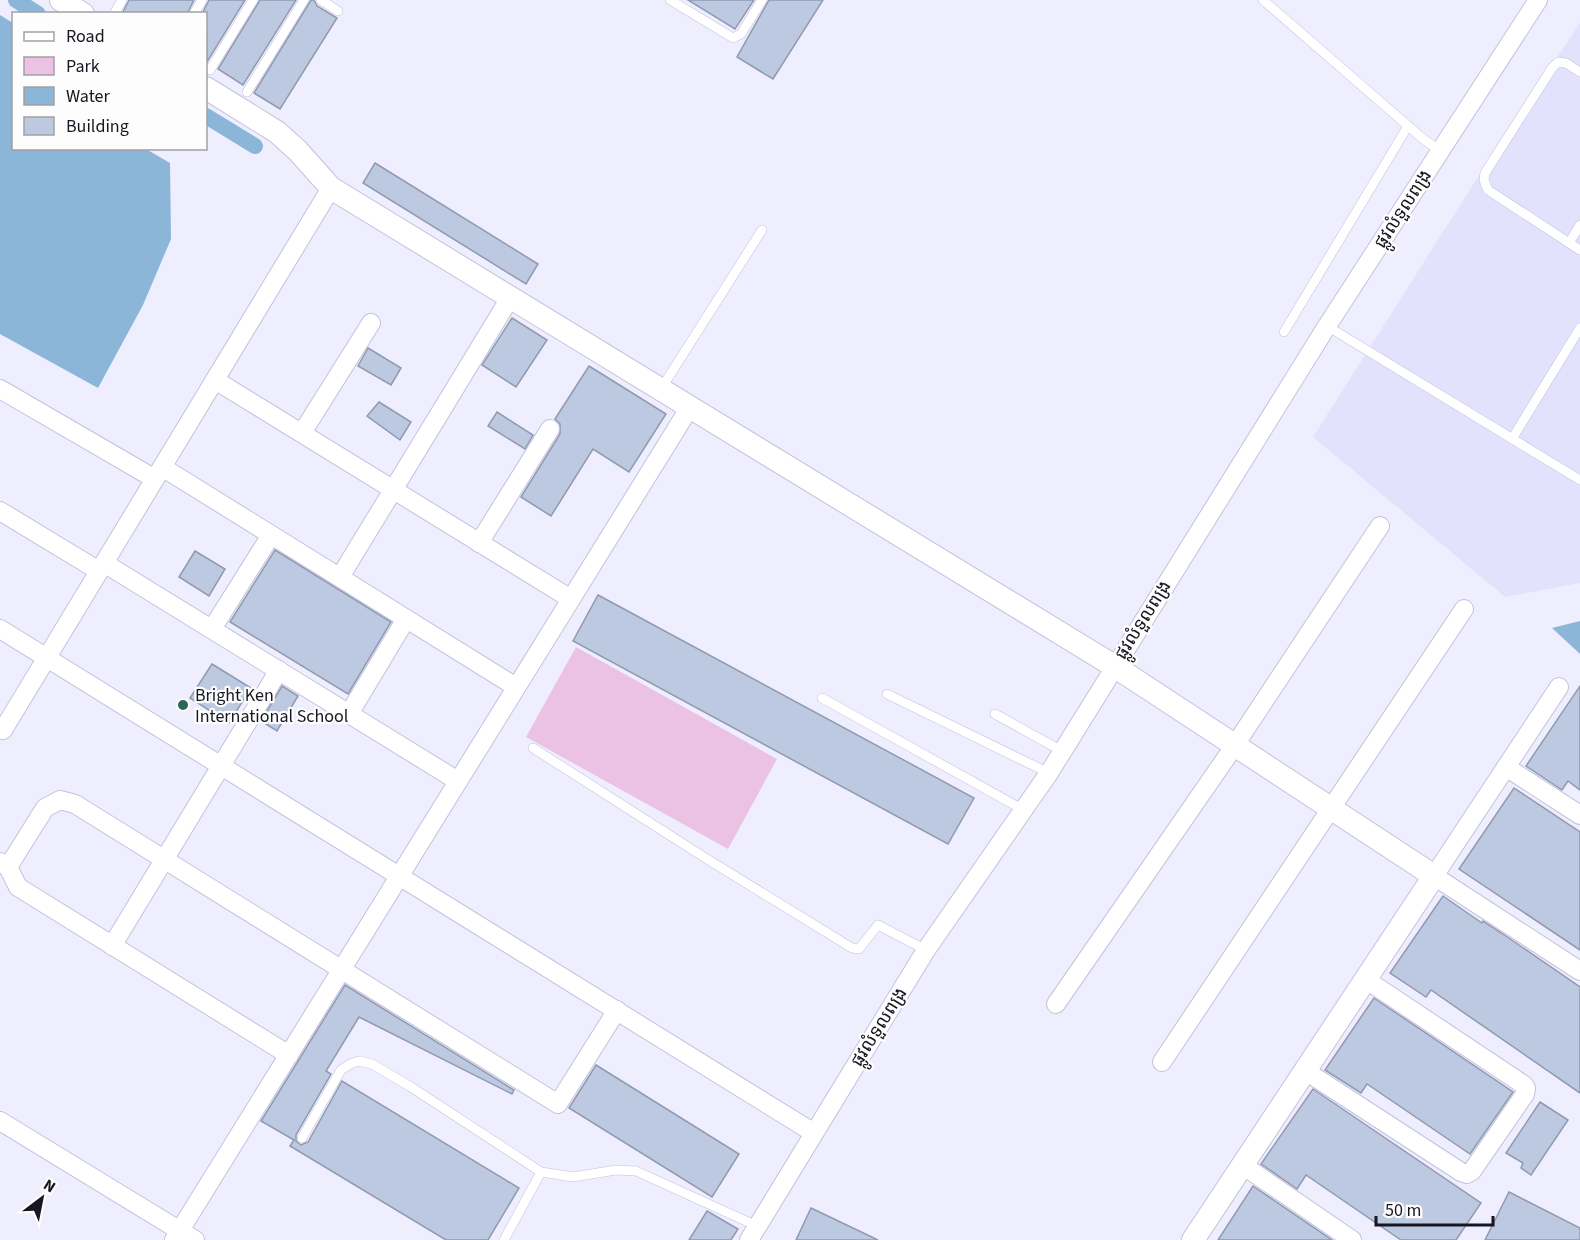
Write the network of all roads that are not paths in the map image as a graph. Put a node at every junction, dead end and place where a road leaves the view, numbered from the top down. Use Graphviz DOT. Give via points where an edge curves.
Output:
graph roads {
  1 [pos="61,0"];
  2 [pos="253,0"];
  3 [pos="304,0"];
  4 [pos="321,0"];
  5 [pos="670,0"];
  6 [pos="762,0"];
  7 [pos="1263,0"];
  8 [pos="1538,0"];
  9 [pos="338,11"];
  10 [pos="80,12"];
  11 [pos="1580,72"];
  12 [pos="208,79"];
  13 [pos="247,92"];
  14 [pos="1408,126"];
  15 [pos="1440,151"];
  16 [pos="331,188"];
  17 [pos="1580,225"];
  18 [pos="762,230"];
  19 [pos="1569,243"];
  20 [pos="1580,250"];
  21 [pos="510,298"];
  22 [pos="371,323"];
  23 [pos="1327,326"];
  24 [pos="1580,328"];
  25 [pos="1284,332"];
  26 [pos="215,380"];
  27 [pos="0,389"];
  28 [pos="661,389"];
  29 [pos="690,407"];
  30 [pos="550,429"];
  31 [pos="302,434"];
  32 [pos="1512,439"];
  33 [pos="159,473"];
  34 [pos="1580,480"];
  35 [pos="393,490"];
  36 [pos="0,511"];
  37 [pos="1380,526"];
  38 [pos="271,534"];
  39 [pos="479,543"];
  40 [pos="102,567"];
  41 [pos="340,577"];
  42 [pos="571,599"];
  43 [pos="1464,609"];
  44 [pos="406,619"];
  45 [pos="0,629"];
  46 [pos="212,629"];
  47 [pos="47,658"];
  48 [pos="1114,666"];
  49 [pos="279,670"];
  50 [pos="516,687"];
  51 [pos="1559,687"];
  52 [pos="887,694"];
  53 [pos="822,698"];
  54 [pos="349,714"];
  55 [pos="995,714"];
  56 [pos="3,730"];
  57 [pos="1235,745"];
  58 [pos="533,748"];
  59 [pos="1062,751"];
  60 [pos="221,766"];
  61 [pos="1506,767"];
  62 [pos="1049,773"];
  63 [pos="458,781"];
  64 [pos="1022,809"];
  65 [pos="1331,809"];
  66 [pos="1580,815"];
  67 [pos="164,860"];
  68 [pos="4,865"];
  69 [pos="400,876"];
  70 [pos="1434,876"];
  71 [pos="112,946"];
  72 [pos="926,950"];
  73 [pos="342,970"];
  74 [pos="1580,971"];
  75 [pos="1365,979"];
  76 [pos="1056,1004"];
  77 [pos="617,1010"];
  78 [pos="289,1055"];
  79 [pos="1162,1062"];
  80 [pos="1304,1070"];
  81 [pos="0,1121"];
  82 [pos="814,1133"];
  83 [pos="302,1138"];
  84 [pos="1241,1164"];
  85 [pos="541,1173"];
  86 [pos="753,1233"];
  87 [pos="183,1237"];
  88 [pos="504,1240"];
  89 [pos="1192,1240"];
  90 [pos="1352,1240"];
  1 -- 10 [label="street"];
  2 -- 12 [label="lane"];
  3 -- 13 [label="lane"];
  4 -- 9 [label="lane"];
  5 -- 6 [label="lane" via="733,38 741,34"];
  7 -- 14 [label="lane"];
  8 -- 15 [label="street, ផ្លូវលំទួលពង្រ"];
  11 -- 19 [label="lane" via="1566,63 1558,62 1552,68 1484,180 1488,190"];
  12 -- 16 [label="street" via="278,132"];
  14 -- 15 [label="lane"];
  14 -- 25 [label="lane"];
  15 -- 23 [label="street, ផ្លូវលំទួលពង្រ"];
  16 -- 21 [label="street"];
  16 -- 26 [label="street"];
  17 -- 19 [label="lane"];
  18 -- 28 [label="lane"];
  19 -- 20 [label="lane"];
  21 -- 28 [label="street"];
  21 -- 35 [label="street"];
  22 -- 31 [label="street"];
  23 -- 32 [label="lane"];
  23 -- 48 [label="street, ផ្លូវលំទួលពង្រ"];
  24 -- 32 [label="lane"];
  26 -- 31 [label="street"];
  26 -- 33 [label="street"];
  27 -- 33 [label="street"];
  28 -- 29 [label="street"];
  29 -- 42 [label="street"];
  29 -- 48 [label="street"];
  30 -- 39 [label="street"];
  31 -- 35 [label="street"];
  32 -- 34 [label="lane"];
  33 -- 38 [label="street"];
  33 -- 40 [label="street"];
  35 -- 39 [label="street"];
  35 -- 41 [label="street"];
  36 -- 40 [label="street"];
  37 -- 57 [label="street"];
  38 -- 41 [label="street"];
  38 -- 46 [label="street"];
  39 -- 42 [label="street"];
  40 -- 46 [label="street"];
  40 -- 47 [label="street"];
  41 -- 44 [label="street"];
  42 -- 50 [label="street"];
  43 -- 65 [label="street"];
  44 -- 50 [label="street"];
  44 -- 54 [label="street"];
  45 -- 47 [label="street"];
  46 -- 49 [label="street"];
  47 -- 56 [label="street"];
  47 -- 60 [label="street"];
  48 -- 57 [label="street"];
  48 -- 59 [label="street, ផ្លូវលំទួលពង្រ"];
  49 -- 54 [label="street"];
  49 -- 60 [label="street"];
  50 -- 63 [label="street"];
  51 -- 61 [label="street"];
  52 -- 62 [label="lane"];
  53 -- 64 [label="lane"];
  54 -- 63 [label="street"];
  55 -- 59 [label="lane"];
  57 -- 65 [label="street"];
  57 -- 76 [label="street"];
  58 -- 72 [label="lane" via="852,948 859,949 878,925"];
  59 -- 62 [label="street, ផ្លូវលំទួលពង្រ"];
  60 -- 67 [label="street"];
  60 -- 69 [label="street"];
  61 -- 66 [label="street"];
  61 -- 70 [label="street"];
  62 -- 64 [label="street, ផ្លូវលំទួលពង្រ"];
  63 -- 69 [label="street"];
  64 -- 72 [label="street, ផ្លូវលំទួលពង្រ"];
  65 -- 70 [label="street"];
  65 -- 79 [label="street"];
  67 -- 68 [label="street" via="75,804 60,800 45,808"];
  67 -- 71 [label="street"];
  67 -- 73 [label="street"];
  68 -- 71 [label="street" via="18,887"];
  69 -- 73 [label="street"];
  69 -- 77 [label="street"];
  70 -- 74 [label="street"];
  70 -- 75 [label="street"];
  71 -- 78 [label="street"];
  72 -- 82 [label="street, ផ្លូវលំទួលពង្រ"];
  73 -- 77 [label="street" via="558,1104"];
  73 -- 78 [label="street"];
  75 -- 80 [label="street"];
  75 -- 80 [label="street" via="1524,1085 1525,1094 1467,1174"];
  77 -- 82 [label="street"];
  78 -- 87 [label="street"];
  80 -- 84 [label="street"];
  81 -- 87 [label="street"];
  82 -- 86 [label="street, ផ្លូវលំទួលពង្រ"];
  83 -- 85 [label="lane" via="340,1070 359,1061 372,1064 411,1087"];
  84 -- 89 [label="street"];
  84 -- 90 [label="street"];
  85 -- 86 [label="lane" via="573,1177 636,1171"];
  85 -- 88 [label="lane"];
}
